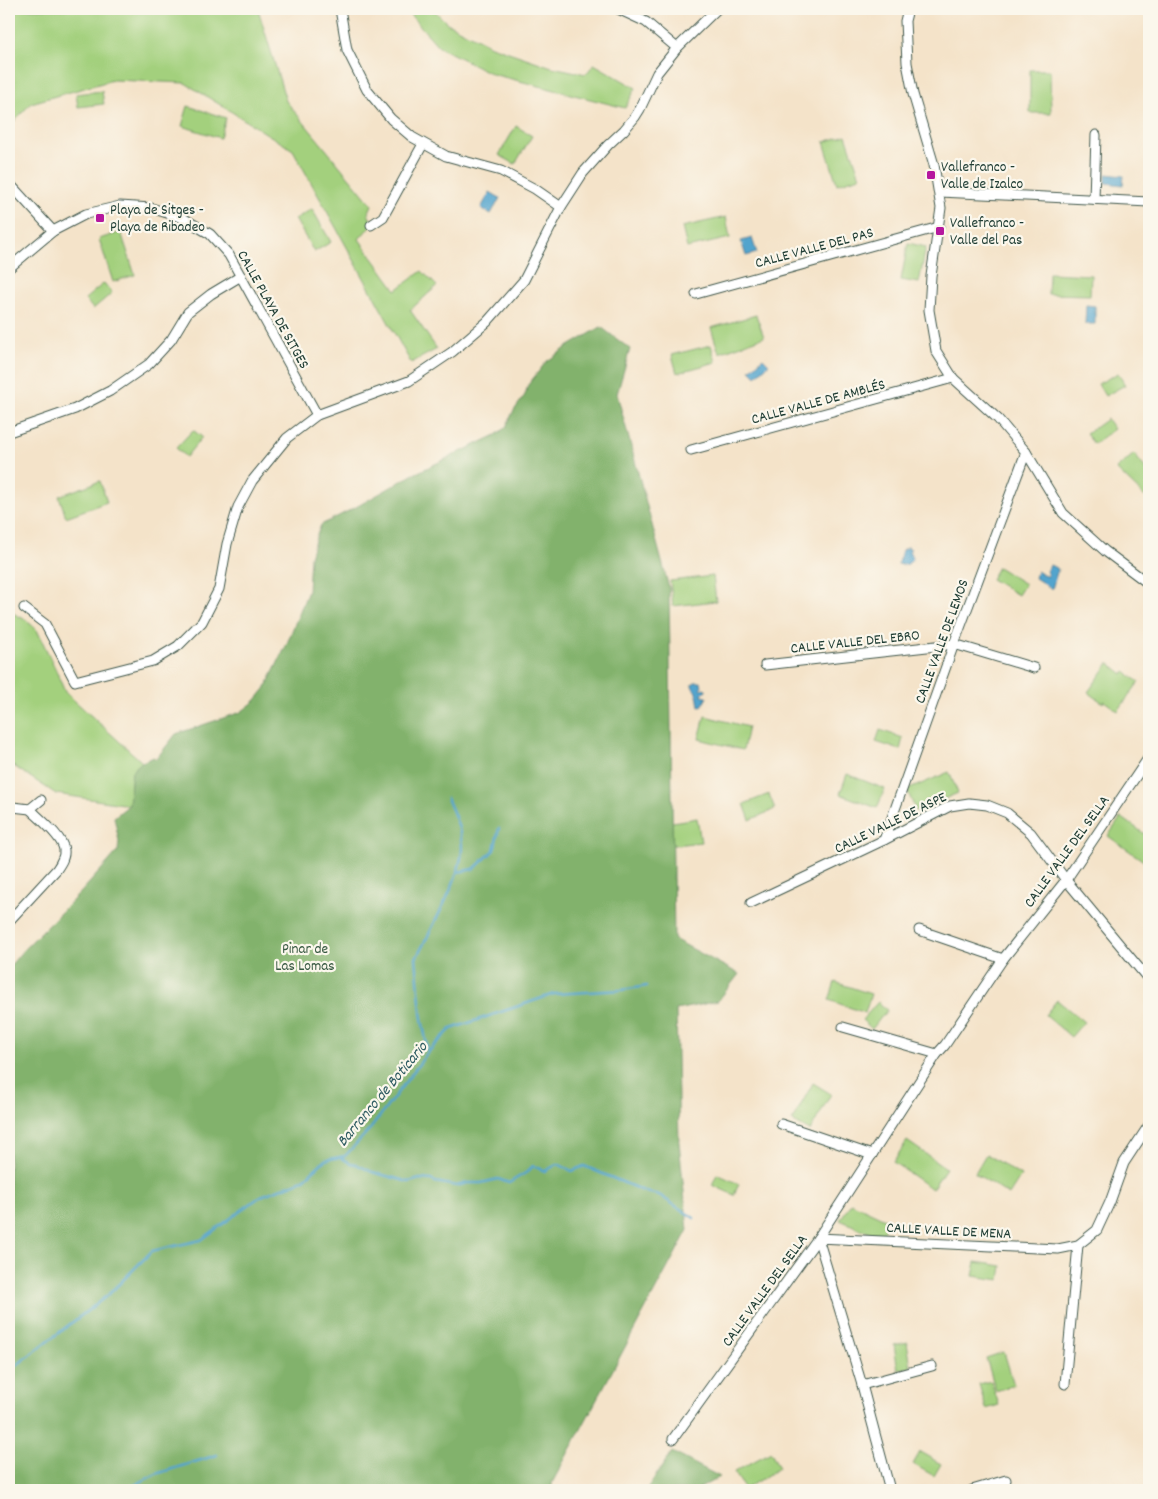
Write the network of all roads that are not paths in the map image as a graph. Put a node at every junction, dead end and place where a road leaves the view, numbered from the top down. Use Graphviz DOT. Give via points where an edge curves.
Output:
graph roads {
  1 [pos="340,9"];
  2 [pos="618,9"];
  3 [pos="717,9"];
  4 [pos="908,9"];
  5 [pos="677,48"];
  6 [pos="1096,134"];
  7 [pos="423,144"];
  8 [pos="9,183"];
  9 [pos="940,192"];
  10 [pos="1094,199"];
  11 [pos="1149,202"];
  12 [pos="561,207"];
  13 [pos="372,225"];
  14 [pos="939,227"];
  15 [pos="53,231"];
  16 [pos="9,268"];
  17 [pos="241,276"];
  18 [pos="696,294"];
  19 [pos="953,378"];
  20 [pos="317,415"];
  21 [pos="9,432"];
  22 [pos="691,450"];
  23 [pos="1026,452"];
  24 [pos="1149,584"];
  25 [pos="24,608"];
  26 [pos="954,644"];
  27 [pos="765,665"];
  28 [pos="1034,668"];
  29 [pos="1149,757"];
  30 [pos="41,800"];
  31 [pos="9,805"];
  32 [pos="30,809"];
  33 [pos="884,840"];
  34 [pos="1066,880"];
  35 [pos="751,904"];
  36 [pos="9,921"];
  37 [pos="919,930"];
  38 [pos="1003,959"];
  39 [pos="1149,980"];
  40 [pos="843,1027"];
  41 [pos="937,1054"];
  42 [pos="781,1124"];
  43 [pos="1149,1125"];
  44 [pos="872,1155"];
  45 [pos="818,1238"];
  46 [pos="1078,1245"];
  47 [pos="932,1366"];
  48 [pos="1065,1384"];
  49 [pos="862,1385"];
  50 [pos="674,1439"];
  51 [pos="1006,1480"];
  52 [pos="890,1490"];
  53 [pos="972,1490"];
  1 -- 7 [label="street" via="347,50 367,90 391,119"];
  2 -- 5 [label="street" via="646,22"];
  3 -- 5 [label="street"];
  4 -- 9 [label="street" via="905,21 907,63"];
  5 -- 12 [label="street" via="658,73 635,117 584,174"];
  6 -- 10 [label="street"];
  7 -- 12 [label="street" via="446,156 501,171 535,188"];
  7 -- 13 [label="street" via="383,217"];
  8 -- 15 [label="street"];
  9 -- 10 [label="street"];
  9 -- 14 [label="street"];
  10 -- 11 [label="street"];
  12 -- 20 [label="street" via="524,280 487,322 452,352 409,381"];
  14 -- 18 [label="street, CALLE VALLE DEL PAS"];
  14 -- 19 [label="street" via="929,310 936,351"];
  15 -- 16 [label="street, CALLE PLAYA DE SITGES"];
  15 -- 17 [label="street, CALLE PLAYA DE SITGES" via="86,214 120,206 151,208 183,218 210,234 230,255"];
  17 -- 20 [label="street, CALLE PLAYA DE SITGES"];
  17 -- 21 [label="street" via="188,312 171,340 149,364 110,391 75,409"];
  19 -- 22 [label="street, CALLE VALLE DE AMBLÉS"];
  19 -- 23 [label="street" via="998,419"];
  20 -- 25 [label="street" via="287,438 252,480 238,508 227,544 219,589 202,622 178,646 153,661 75,681 45,624"];
  23 -- 24 [label="street" via="1063,513 1105,551"];
  23 -- 26 [label="street, CALLE VALLE DE LEMOS"];
  26 -- 27 [label="street, CALLE VALLE DEL EBRO"];
  26 -- 28 [label="street, CALLE VALLE DEL EBRO"];
  26 -- 33 [label="street, CALLE VALLE DE LEMOS"];
  29 -- 34 [label="street, CALLE VALLE DEL SELLA"];
  30 -- 32 [label="street"];
  31 -- 32 [label="street"];
  32 -- 36 [label="street" via="61,840 63,859 58,869"];
  33 -- 34 [label="street, CALLE VALLE DE ASPE" via="950,806 987,805 1008,813 1031,833"];
  33 -- 35 [label="street, CALLE VALLE DE ASPE"];
  34 -- 38 [label="street, CALLE VALLE DEL SELLA"];
  34 -- 39 [label="street, CALLE VALLE DE ASPE"];
  37 -- 38 [label="street"];
  38 -- 41 [label="street, CALLE VALLE DEL SELLA"];
  40 -- 41 [label="street"];
  41 -- 44 [label="street, CALLE VALLE DEL SELLA"];
  42 -- 44 [label="street"];
  43 -- 46 [label="street" via="1124,1163 1097,1230"];
  44 -- 45 [label="street, CALLE VALLE DEL SELLA"];
  45 -- 46 [label="street, CALLE VALLE DE MENA" via="1058,1249"];
  45 -- 49 [label="street"];
  45 -- 50 [label="street, CALLE VALLE DEL SELLA"];
  46 -- 48 [label="street"];
  47 -- 49 [label="street"];
  49 -- 52 [label="street"];
  51 -- 53 [label="street"];
}
